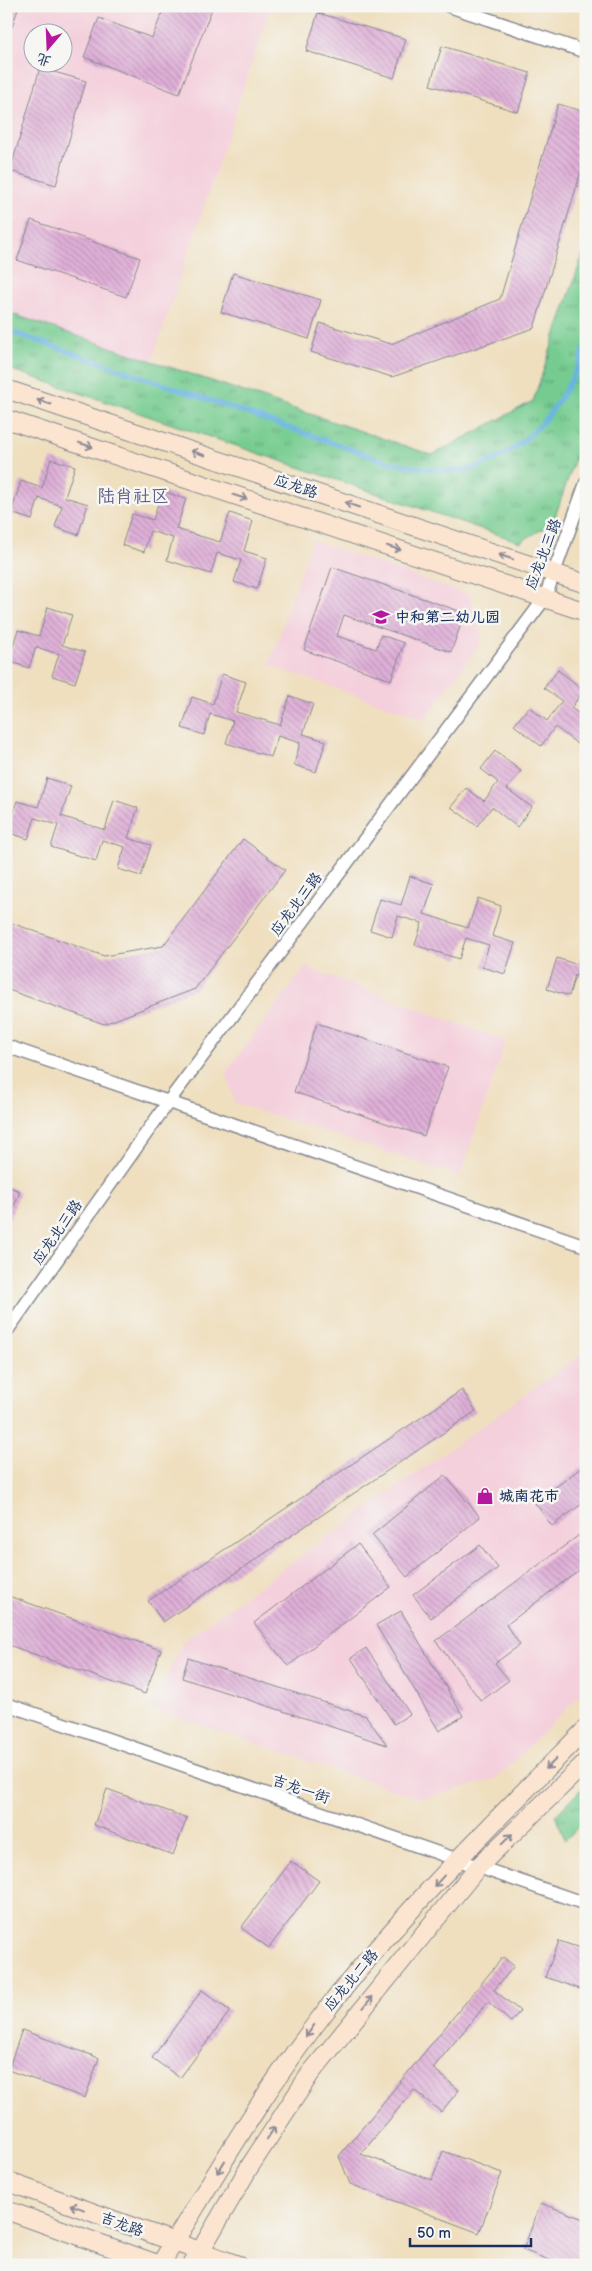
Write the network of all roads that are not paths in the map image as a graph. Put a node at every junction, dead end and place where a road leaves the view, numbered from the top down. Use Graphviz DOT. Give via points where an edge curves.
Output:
graph roads {
  1 [pos="449,6"];
  2 [pos="586,52"];
  3 [pos="6,389"];
  4 [pos="6,419"];
  5 [pos="586,483"];
  6 [pos="555,574"];
  7 [pos="586,584"];
  8 [pos="545,598"];
  9 [pos="586,612"];
  10 [pos="6,1046"];
  11 [pos="169,1101"];
  12 [pos="586,1246"];
  13 [pos="6,1332"];
  14 [pos="6,1704"];
  15 [pos="586,1730"];
  16 [pos="586,1762"];
  17 [pos="458,1860"];
  18 [pos="478,1867"];
  19 [pos="586,1904"];
  20 [pos="6,2181"];
  21 [pos="6,2210"];
  22 [pos="174,2242"];
  23 [pos="195,2258"];
  24 [pos="160,2265"];
  25 [pos="238,2265"];
  1 -- 2 [label="street"];
  6 -- 3 [label="main road, 应龙路, one-way"];
  4 -- 8 [label="main road, 应龙路, one-way"];
  5 -- 6 [label="street, 应龙北三路"];
  6 -- 7 [label="main road, 应龙路"];
  6 -- 8 [label="street, 应龙北三路"];
  8 -- 9 [label="main road, 应龙路"];
  8 -- 11 [label="street, 应龙北三路"];
  10 -- 11 [label="street"];
  11 -- 12 [label="street"];
  11 -- 13 [label="street, 应龙北三路"];
  14 -- 17 [label="street, 吉龙一街"];
  15 -- 17 [label="main road, 应龙北二路, one-way"];
  18 -- 16 [label="main road, 应龙北二路, one-way"];
  17 -- 18 [label="street, 吉龙一街"];
  17 -- 22 [label="main road, 应龙北二路, one-way" via="379,1947 318,2021 262,2100"];
  18 -- 19 [label="street, 吉龙一街"];
  23 -- 18 [label="main road, 应龙北二路, one-way" via="310,2074"];
  22 -- 20 [label="main road, 吉龙路, one-way"];
  21 -- 24 [label="main road, 吉龙路"];
  22 -- 23 [label="main road, 吉龙路"];
  22 -- 24 [label="main road, 应龙北二路"];
  23 -- 25 [label="main road, 吉龙路"];
}
